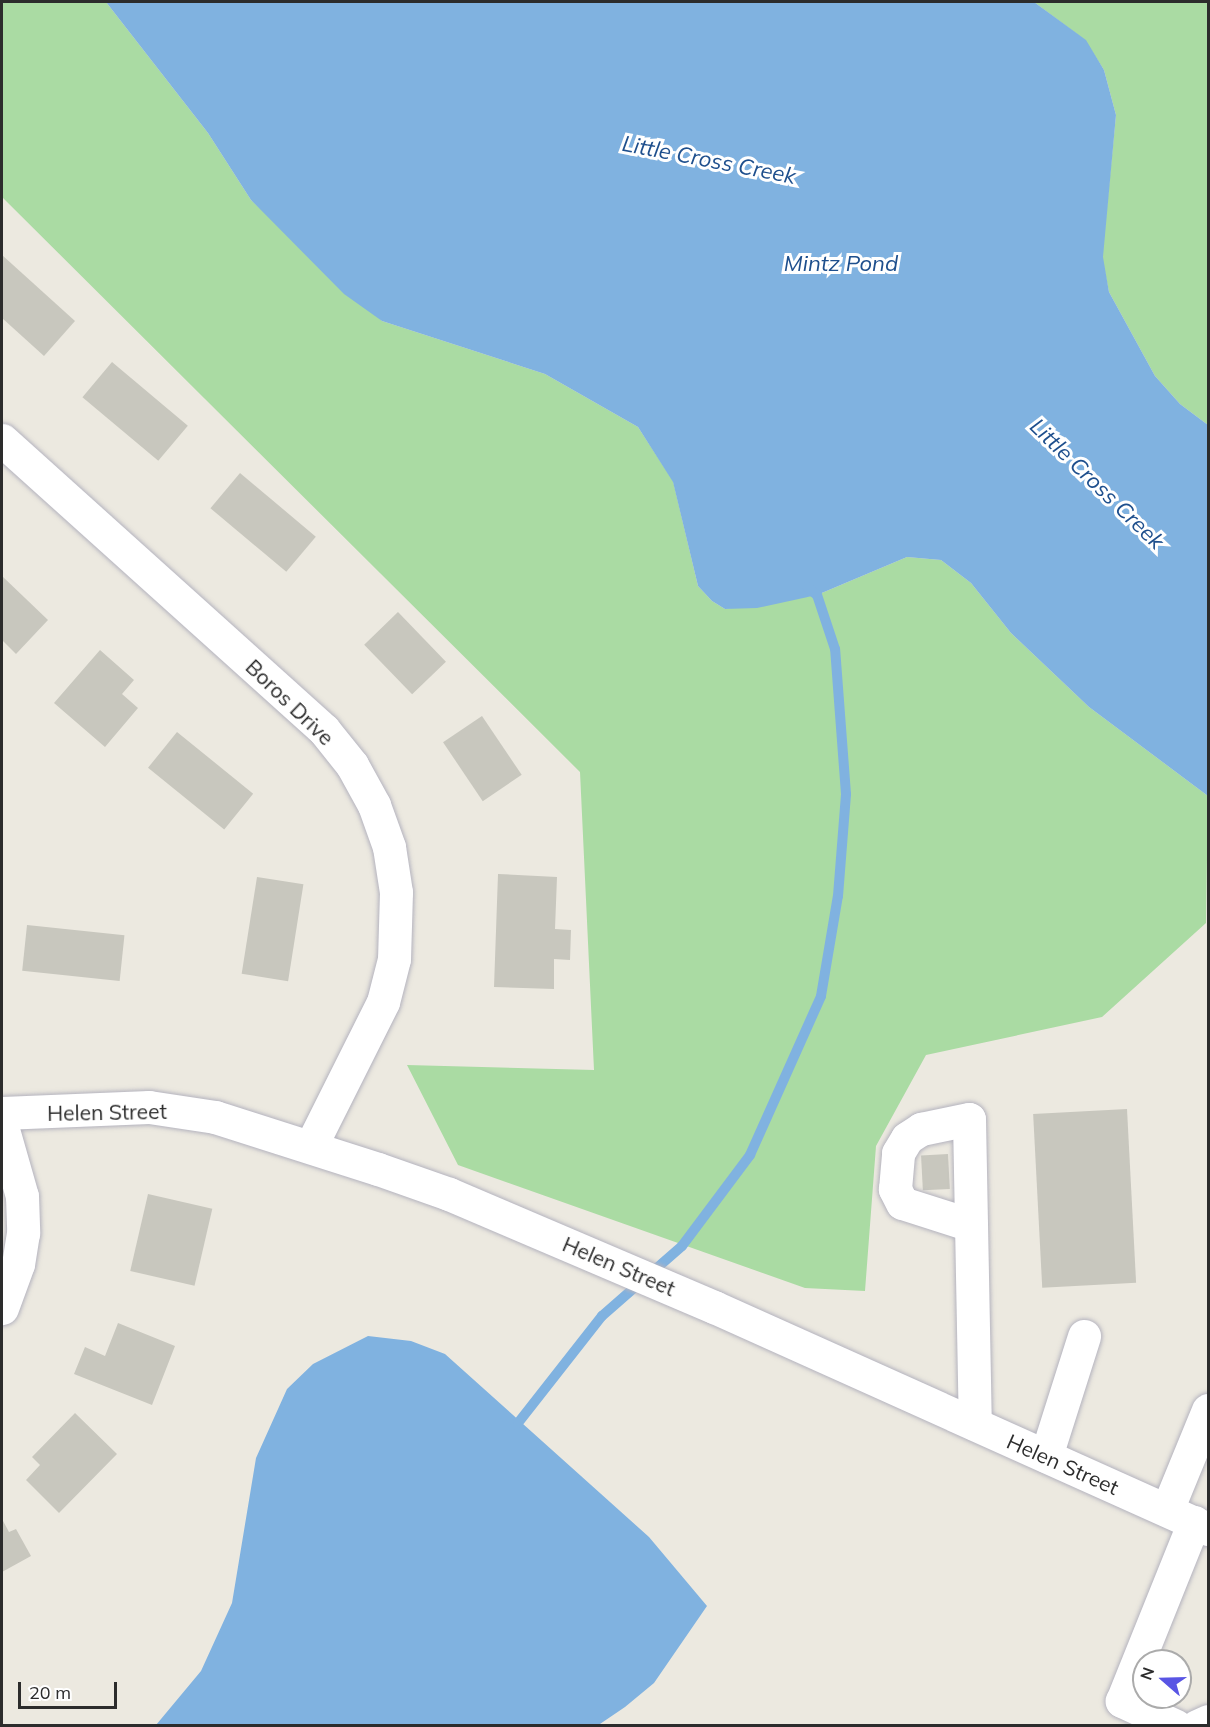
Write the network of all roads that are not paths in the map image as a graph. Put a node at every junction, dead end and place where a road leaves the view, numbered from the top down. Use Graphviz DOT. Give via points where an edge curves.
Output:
graph roads {
  1 [pos="2,440"];
  2 [pos="2,1113"];
  3 [pos="2,1126"];
  4 [pos="311,1146"];
  5 [pos="971,1225"];
  6 [pos="2,1308"];
  7 [pos="1084,1336"];
  8 [pos="1209,1410"];
  9 [pos="975,1424"];
  10 [pos="1046,1456"];
  11 [pos="1190,1520"];
  12 [pos="1209,1721"];
  13 [pos="1176,1725"];
  14 [pos="1197,1725"];
  1 -- 4 [label="street, Boros Drive" via="324,730 352,765 374,805 389,847 396,892 394,959 383,1002"];
  2 -- 4 [label="street, Helen Street" via="149,1107 214,1117"];
  3 -- 6 [label="street" via="22,1196 23,1233 18,1264"];
  4 -- 9 [label="street, Helen Street" via="449,1194"];
  5 -- 9 [label="street"];
  7 -- 10 [label="street"];
  8 -- 11 [label="street"];
  9 -- 10 [label="street, Helen Street"];
  10 -- 11 [label="street, Helen Street"];
  11 -- 13 [label="street" via="1122,1701"];
  12 -- 14 [label="street"];
}
